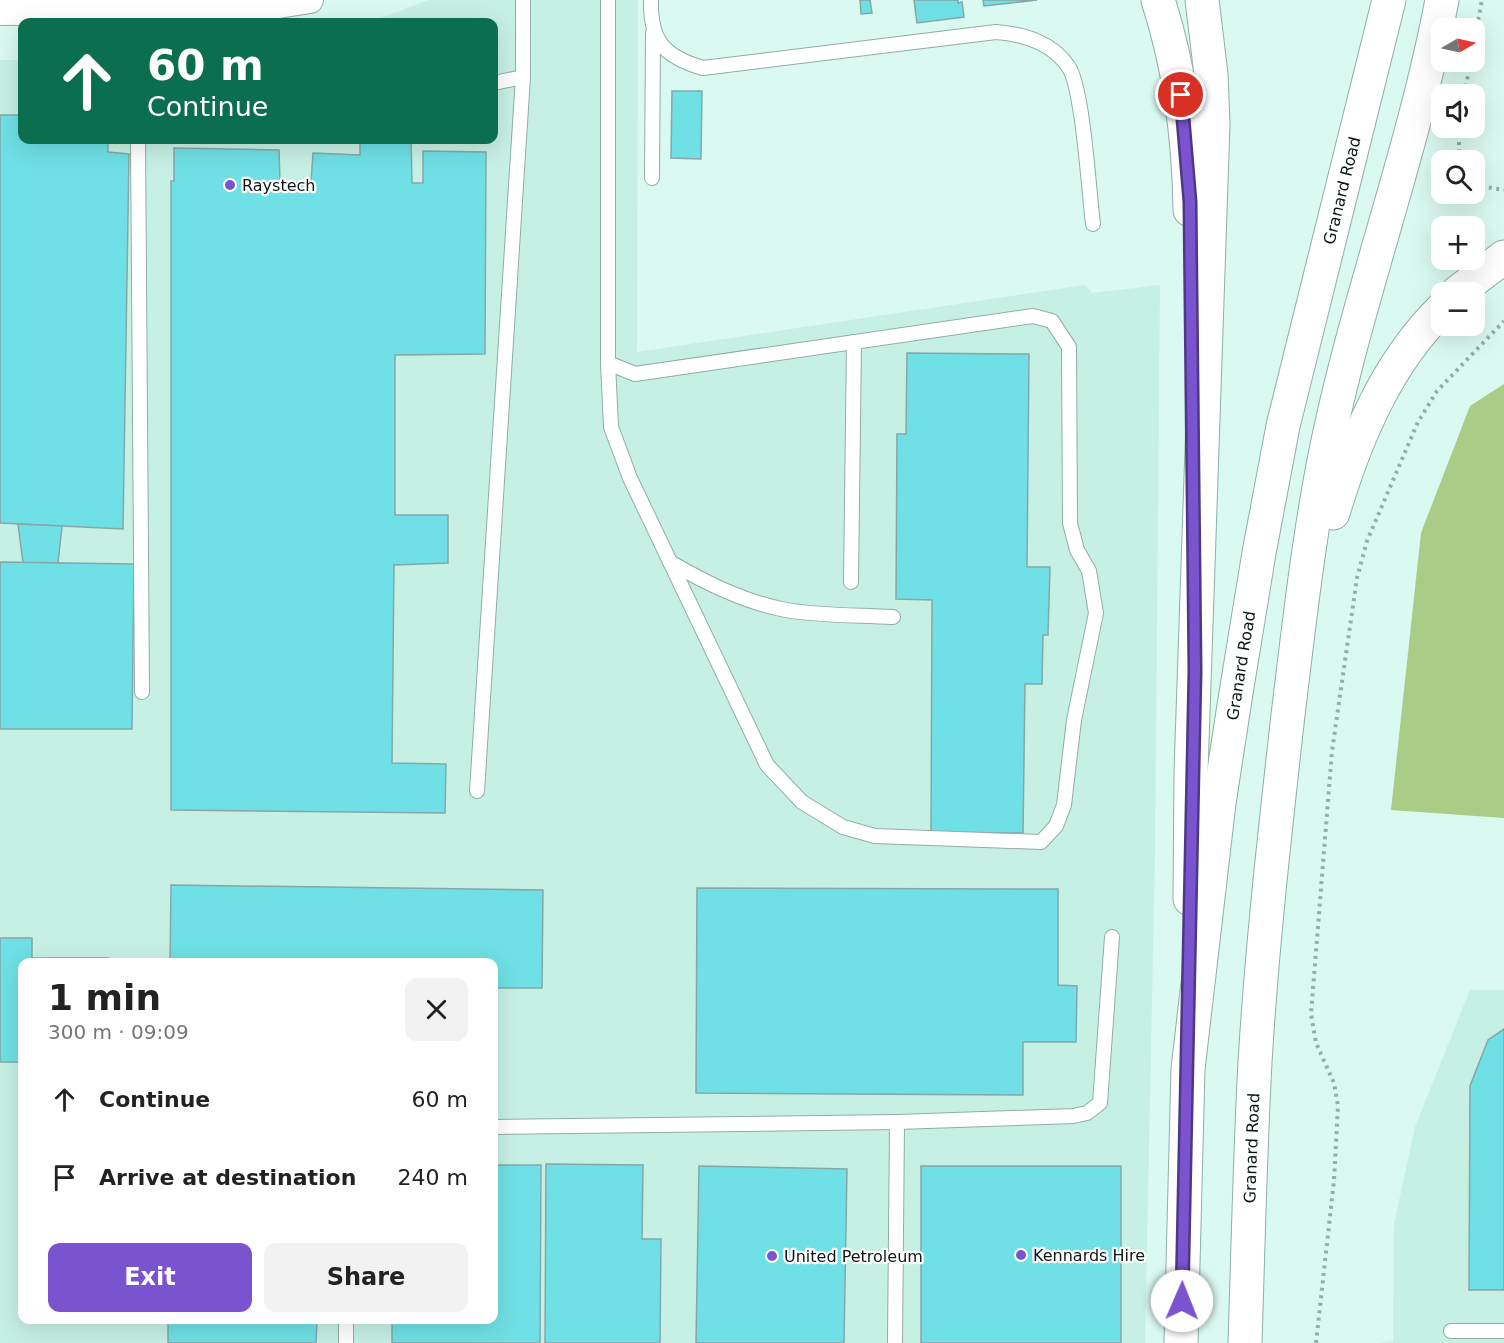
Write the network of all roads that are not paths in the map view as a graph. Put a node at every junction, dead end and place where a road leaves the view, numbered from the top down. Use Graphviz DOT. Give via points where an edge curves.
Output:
graph roads {
  1 [pos="310,0"];
  2 [pos="523,0"];
  3 [pos="608,0"];
  4 [pos="651,0"];
  5 [pos="1158,0"];
  6 [pos="1202,0"];
  7 [pos="1389,0"];
  8 [pos="1442,0"];
  9 [pos="122,11"];
  10 [pos="0,12"];
  11 [pos="193,16"];
  12 [pos="653,28"];
  13 [pos="523,77"];
  14 [pos="498,82"];
  15 [pos="138,144"];
  16 [pos="652,178"];
  17 [pos="1093,224"];
  18 [pos="1504,257"];
  19 [pos="1471,282"];
  20 [pos="1431,322"];
  21 [pos="854,342"];
  22 [pos="608,363"];
  23 [pos="670,562"];
  24 [pos="851,582"];
  25 [pos="893,617"];
  26 [pos="1295,654"];
  27 [pos="1195,671"];
  28 [pos="142,692"];
  29 [pos="477,791"];
  30 [pos="1112,937"];
  31 [pos="1188,1069"];
  32 [pos="897,1122"];
  33 [pos="498,1127"];
  34 [pos="346,1324"];
  35 [pos="1451,1331"];
  36 [pos="1504,1331"];
  37 [pos="345,1343"];
  38 [pos="895,1343"];
  39 [pos="1181,1343"];
  40 [pos="1245,1343"];
  1 -- 11 [label="street"];
  2 -- 13 [label="lane"];
  3 -- 22 [label="lane"];
  4 -- 12 [label="lane"];
  5 -- 27 [label="highway" via="1176,65 1188,169"];
  6 -- 27 [label="highway" via="1213,124"];
  7 -- 31 [label="highway, Granard Road" via="1309,314 1259,553 1219,803"];
  8 -- 26 [label="highway, Granard Road" via="1421,100 1341,384 1318,498"];
  9 -- 10 [label="street"];
  9 -- 11 [label="street"];
  12 -- 16 [label="lane"];
  12 -- 17 [label="lane" via="662,46 677,61 704,68 996,32 1039,41 1070,67 1077,94"];
  13 -- 14 [label="lane"];
  13 -- 29 [label="lane"];
  15 -- 28 [label="lane"];
  18 -- 19 [label="highway"];
  20 -- 26 [label="highway" via="1401,359 1355,446 1329,525"];
  21 -- 22 [label="lane" via="635,374"];
  21 -- 23 [label="lane" via="1033,316 1052,321 1069,347 1070,524 1077,550 1089,571 1096,613 1074,720 1064,805 1056,826 1041,842 875,836 843,826 802,802 767,765"];
  21 -- 24 [label="lane"];
  22 -- 23 [label="lane" via="611,427 630,478"];
  23 -- 25 [label="lane" via="751,601 787,610"];
  26 -- 40 [label="highway, Granard Road" via="1262,962"];
  27 -- 31 [label="highway"];
  30 -- 32 [label="lane" via="1100,1103 1088,1113 1073,1116"];
  31 -- 39 [label="highway, Granard Road"];
  32 -- 33 [label="lane"];
  32 -- 38 [label="lane"];
  34 -- 37 [label="lane"];
  35 -- 36 [label="lane"];
}
